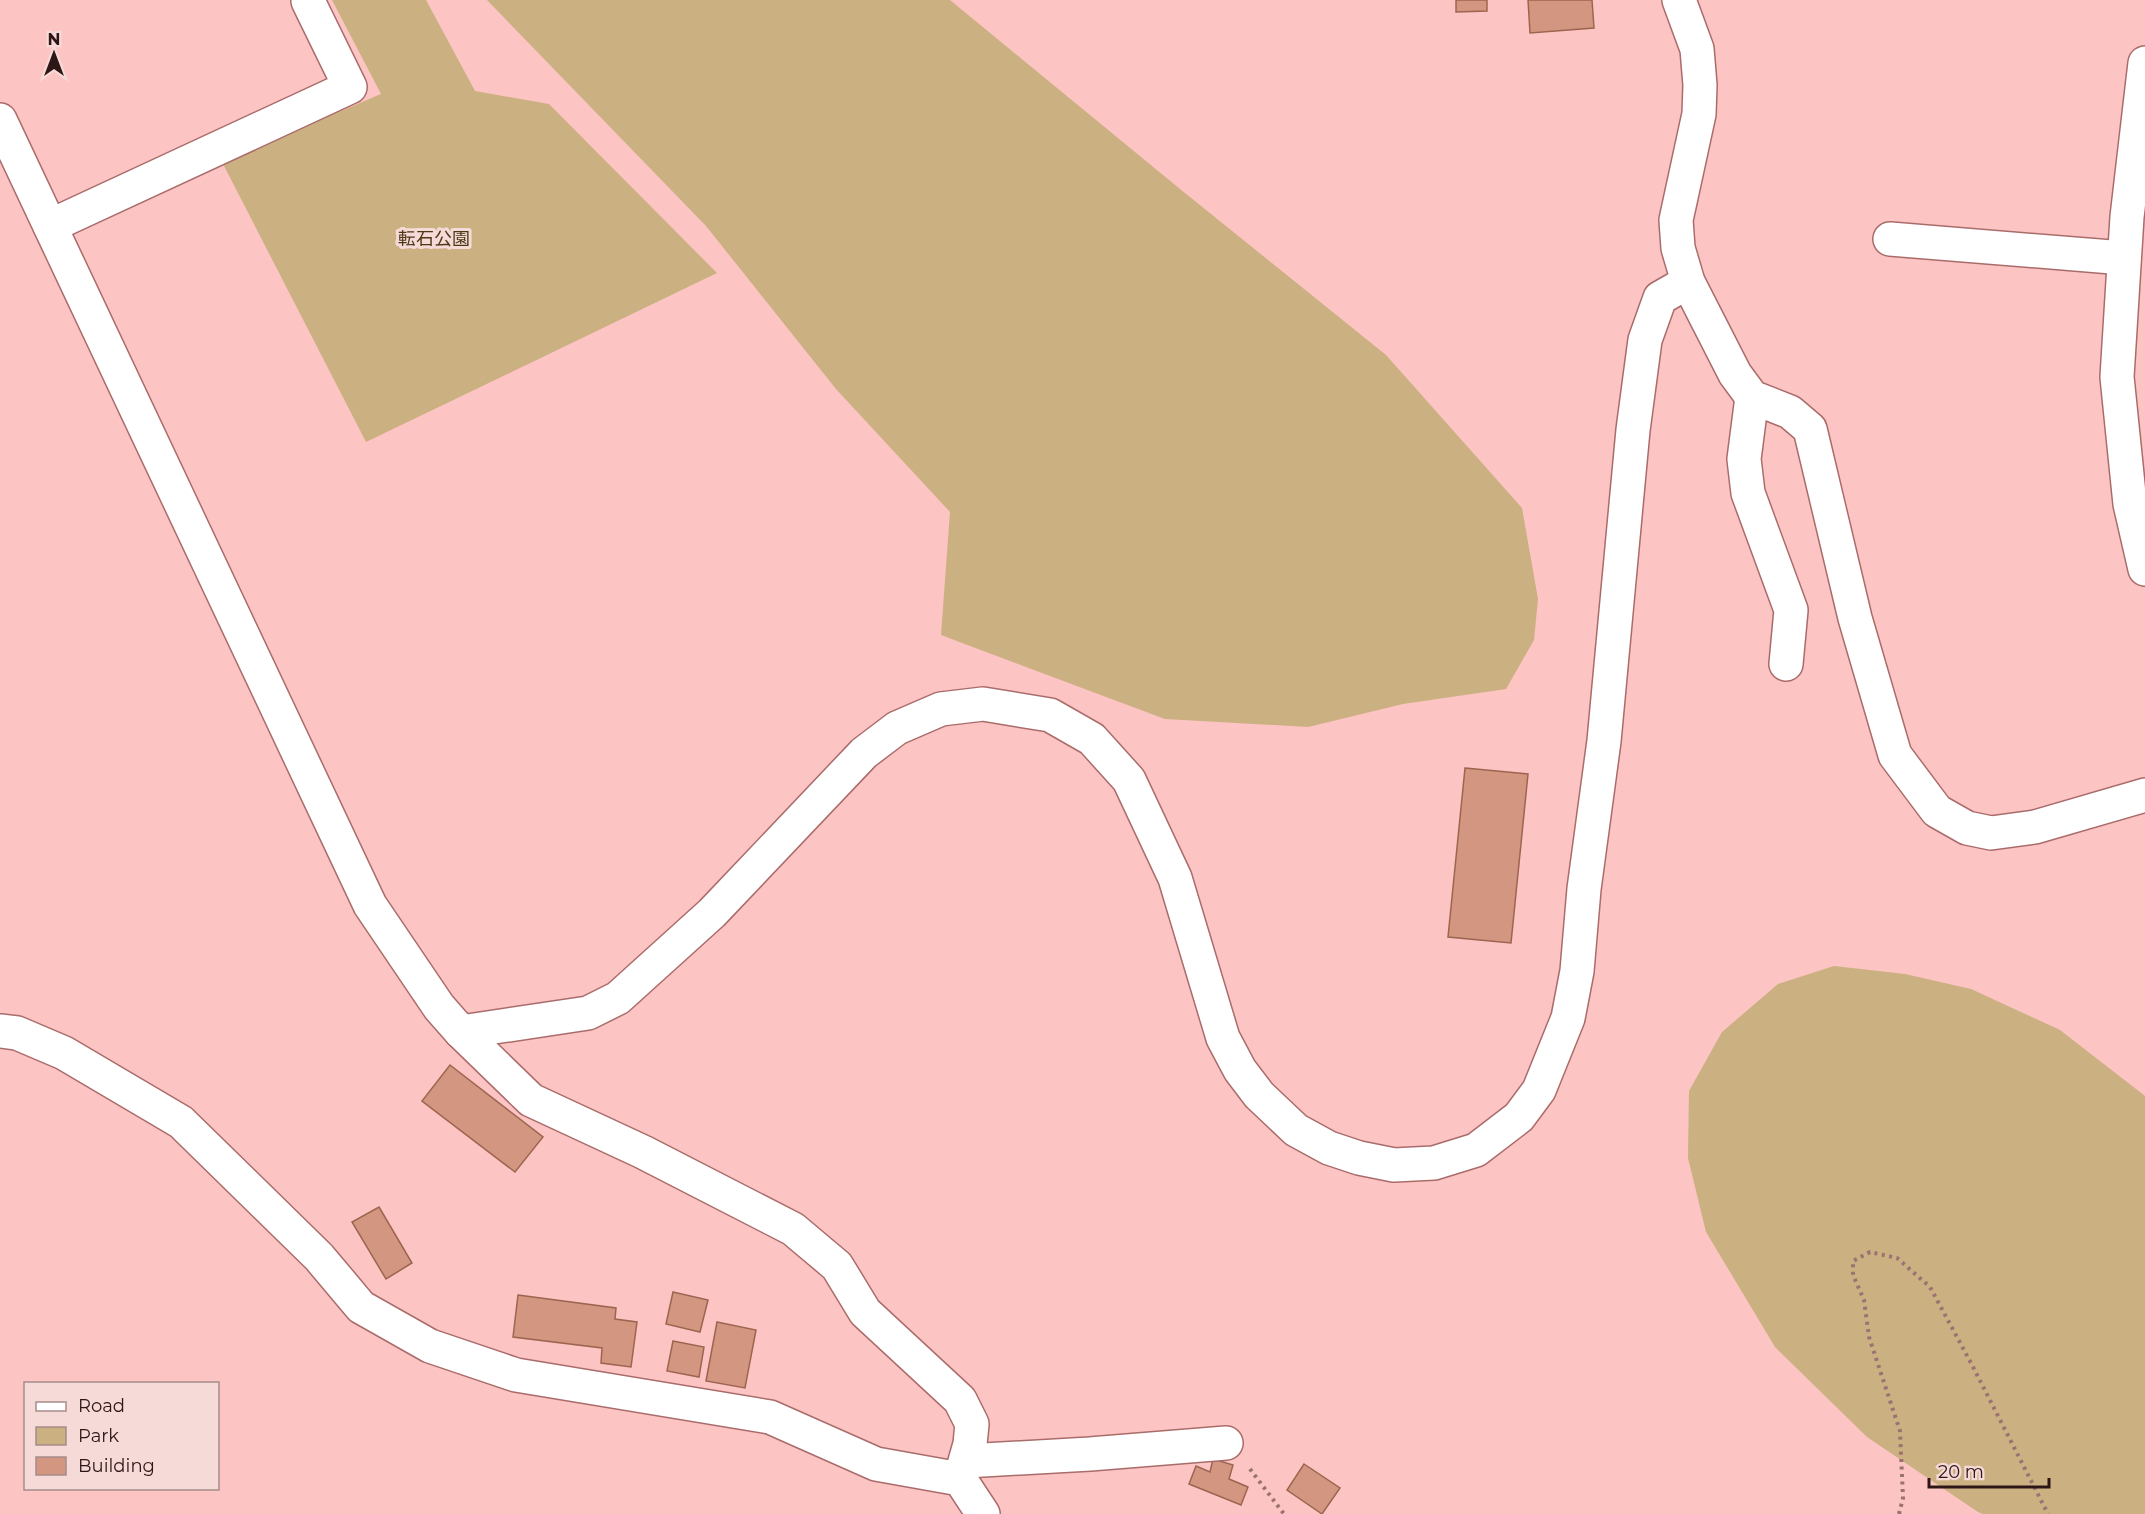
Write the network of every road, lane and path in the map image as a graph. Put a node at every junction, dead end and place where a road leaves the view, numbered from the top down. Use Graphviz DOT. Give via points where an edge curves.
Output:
graph roads {
  1 [pos="1679,0"];
  2 [pos="308,1"];
  3 [pos="2145,63"];
  4 [pos="0,120"];
  5 [pos="50,226"];
  6 [pos="1890,239"];
  7 [pos="2124,258"];
  8 [pos="1688,282"];
  9 [pos="1752,397"];
  10 [pos="2145,569"];
  11 [pos="1786,664"];
  12 [pos="2145,795"];
  13 [pos="0,1031"];
  14 [pos="461,1032"];
  15 [pos="1226,1443"];
  16 [pos="963,1470"];
  17 [pos="983,1514"];
  18 [pos="1284,1514"];
  19 [pos="1899,1514"];
  20 [pos="2048,1514"];
  1 -- 8 [label="street" via="1696,49 1700,85 1699,114 1676,220 1677,248"];
  2 -- 5 [label="street" via="350,87"];
  3 -- 7 [label="street"];
  4 -- 5 [label="street"];
  5 -- 14 [label="street" via="370,905 439,1007"];
  6 -- 7 [label="street"];
  7 -- 10 [label="street" via="2117,377 2130,504"];
  8 -- 9 [label="street" via="1735,374"];
  8 -- 14 [label="street" via="1660,298 1645,340 1604,741 1568,1018 1539,1090 1519,1117 1476,1150 1434,1163 1394,1166 1329,1148 1296,1130 1258,1095 1223,1038 1175,878 1129,780 1092,739 1050,715 983,704 941,709 897,728 864,753 712,913 618,998 588,1013"];
  9 -- 11 [label="street" via="1743,459 1748,493 1791,610"];
  9 -- 12 [label="street" via="1784,409 1810,429 1855,618 1894,755 1937,812 1967,828 1991,833 2035,827"];
  13 -- 16 [label="street" via="17,1033 64,1053 181,1122 319,1257 361,1307 430,1346 516,1375 770,1417 876,1464"];
  14 -- 16 [label="street" via="531,1100 793,1229 837,1266 865,1312 960,1400 972,1424"];
  15 -- 16 [label="street"];
  15 -- 18 [label="path"];
  16 -- 17 [label="street"];
  19 -- 20 [label="path" via="1903,1498 1900,1431 1869,1338 1864,1300 1853,1275 1853,1261 1870,1252 1897,1258 1930,1287"];
}
